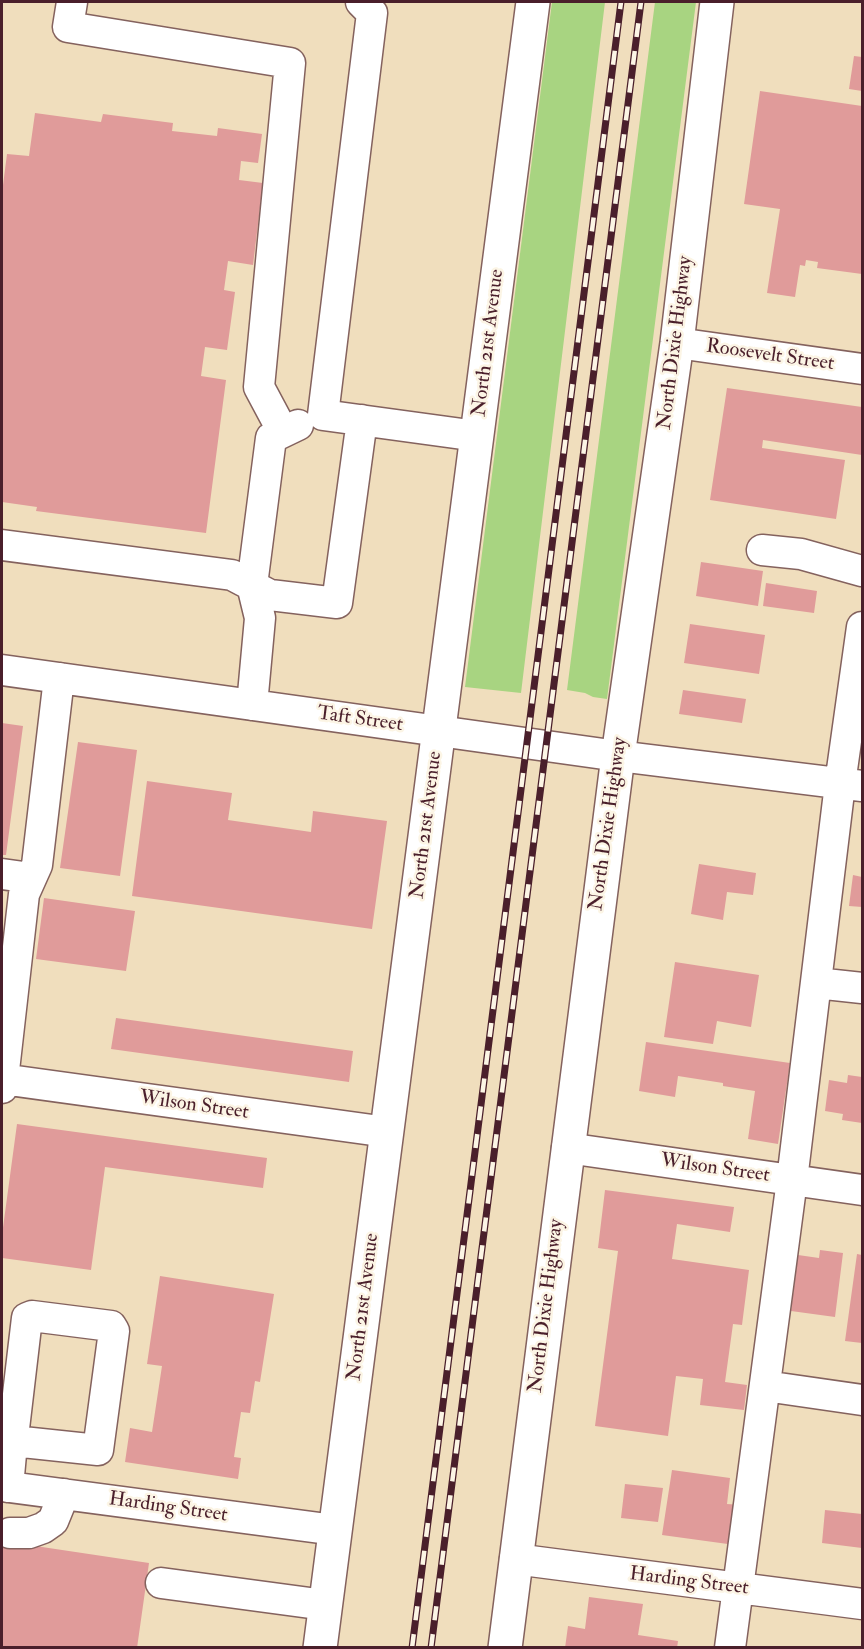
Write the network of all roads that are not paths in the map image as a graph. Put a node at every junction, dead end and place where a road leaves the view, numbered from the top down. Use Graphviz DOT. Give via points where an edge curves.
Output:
graph roads {
  1 [pos="72,2"];
  2 [pos="361,2"];
  3 [pos="533,2"];
  4 [pos="717,2"];
  5 [pos="677,343"];
  6 [pos="862,369"];
  7 [pos="323,415"];
  8 [pos="362,420"];
  9 [pos="283,432"];
  10 [pos="477,436"];
  11 [pos="2,545"];
  12 [pos="762,550"];
  13 [pos="862,571"];
  14 [pos="252,585"];
  15 [pos="862,627"];
  16 [pos="2,670"];
  17 [pos="59,678"];
  18 [pos="252,705"];
  19 [pos="439,731"];
  20 [pos="618,756"];
  21 [pos="851,785"];
  22 [pos="2,874"];
  23 [pos="31,878"];
  24 [pos="816,982"];
  25 [pos="862,988"];
  26 [pos="2,1079"];
  27 [pos="2,1088"];
  28 [pos="387,1132"];
  29 [pos="567,1149"];
  30 [pos="792,1180"];
  31 [pos="862,1190"];
  32 [pos="765,1386"];
  33 [pos="862,1400"];
  34 [pos="13,1441"];
  35 [pos="5,1486"];
  36 [pos="64,1494"];
  37 [pos="335,1530"];
  38 [pos="10,1533"];
  39 [pos="515,1559"];
  40 [pos="161,1583"];
  41 [pos="738,1588"];
  42 [pos="862,1604"];
  43 [pos="325,1605"];
  44 [pos="320,1647"];
  45 [pos="505,1647"];
  46 [pos="730,1647"];
  1 -- 9 [label="street" via="68,27 290,63 259,387"];
  2 -- 7 [label="street" via="372,13"];
  3 -- 10 [label="main road, North 21st Avenue"];
  4 -- 5 [label="main road, North Dixie Highway"];
  5 -- 6 [label="street, Roosevelt Street"];
  5 -- 20 [label="main road, North Dixie Highway"];
  7 -- 8 [label="street"];
  7 -- 9 [label="street"];
  8 -- 10 [label="street"];
  8 -- 14 [label="street" via="337,603 270,595"];
  9 -- 14 [label="street" via="271,438"];
  10 -- 19 [label="main road, North 21st Avenue"];
  11 -- 14 [label="street" via="231,575"];
  12 -- 13 [label="street" via="801,554"];
  14 -- 18 [label="street" via="260,618"];
  15 -- 21 [label="street"];
  16 -- 17 [label="street, Taft Street"];
  17 -- 18 [label="street, Taft Street"];
  17 -- 23 [label="street" via="38,865"];
  18 -- 19 [label="street, Taft Street"];
  19 -- 20 [label="street, Taft Street"];
  19 -- 28 [label="main road, North 21st Avenue"];
  20 -- 21 [label="street, Taft Street"];
  20 -- 29 [label="main road, North Dixie Highway"];
  21 -- 24 [label="street"];
  22 -- 23 [label="street"];
  23 -- 26 [label="street" via="24,894"];
  24 -- 25 [label="street"];
  24 -- 30 [label="street"];
  26 -- 27 [label="street"];
  26 -- 28 [label="street, Wilson Street"];
  28 -- 37 [label="main road, North 21st Avenue"];
  29 -- 30 [label="street, Wilson Street"];
  29 -- 39 [label="main road, North Dixie Highway"];
  30 -- 31 [label="street, Wilson Street"];
  30 -- 32 [label="street"];
  32 -- 33 [label="street"];
  32 -- 41 [label="street"];
  34 -- 34 [label="street" via="28,1316 114,1329 98,1450"];
  34 -- 35 [label="street"];
  35 -- 36 [label="street, Harding Street"];
  36 -- 37 [label="street, Harding Street"];
  36 -- 38 [label="street" via="53,1521 44,1528"];
  37 -- 43 [label="main road, North 21st Avenue"];
  39 -- 41 [label="street, Harding Street"];
  39 -- 45 [label="main road, North Dixie Highway"];
  40 -- 43 [label="street"];
  41 -- 42 [label="street, Harding Street"];
  41 -- 46 [label="street"];
  43 -- 44 [label="main road, North 21st Avenue"];
}
